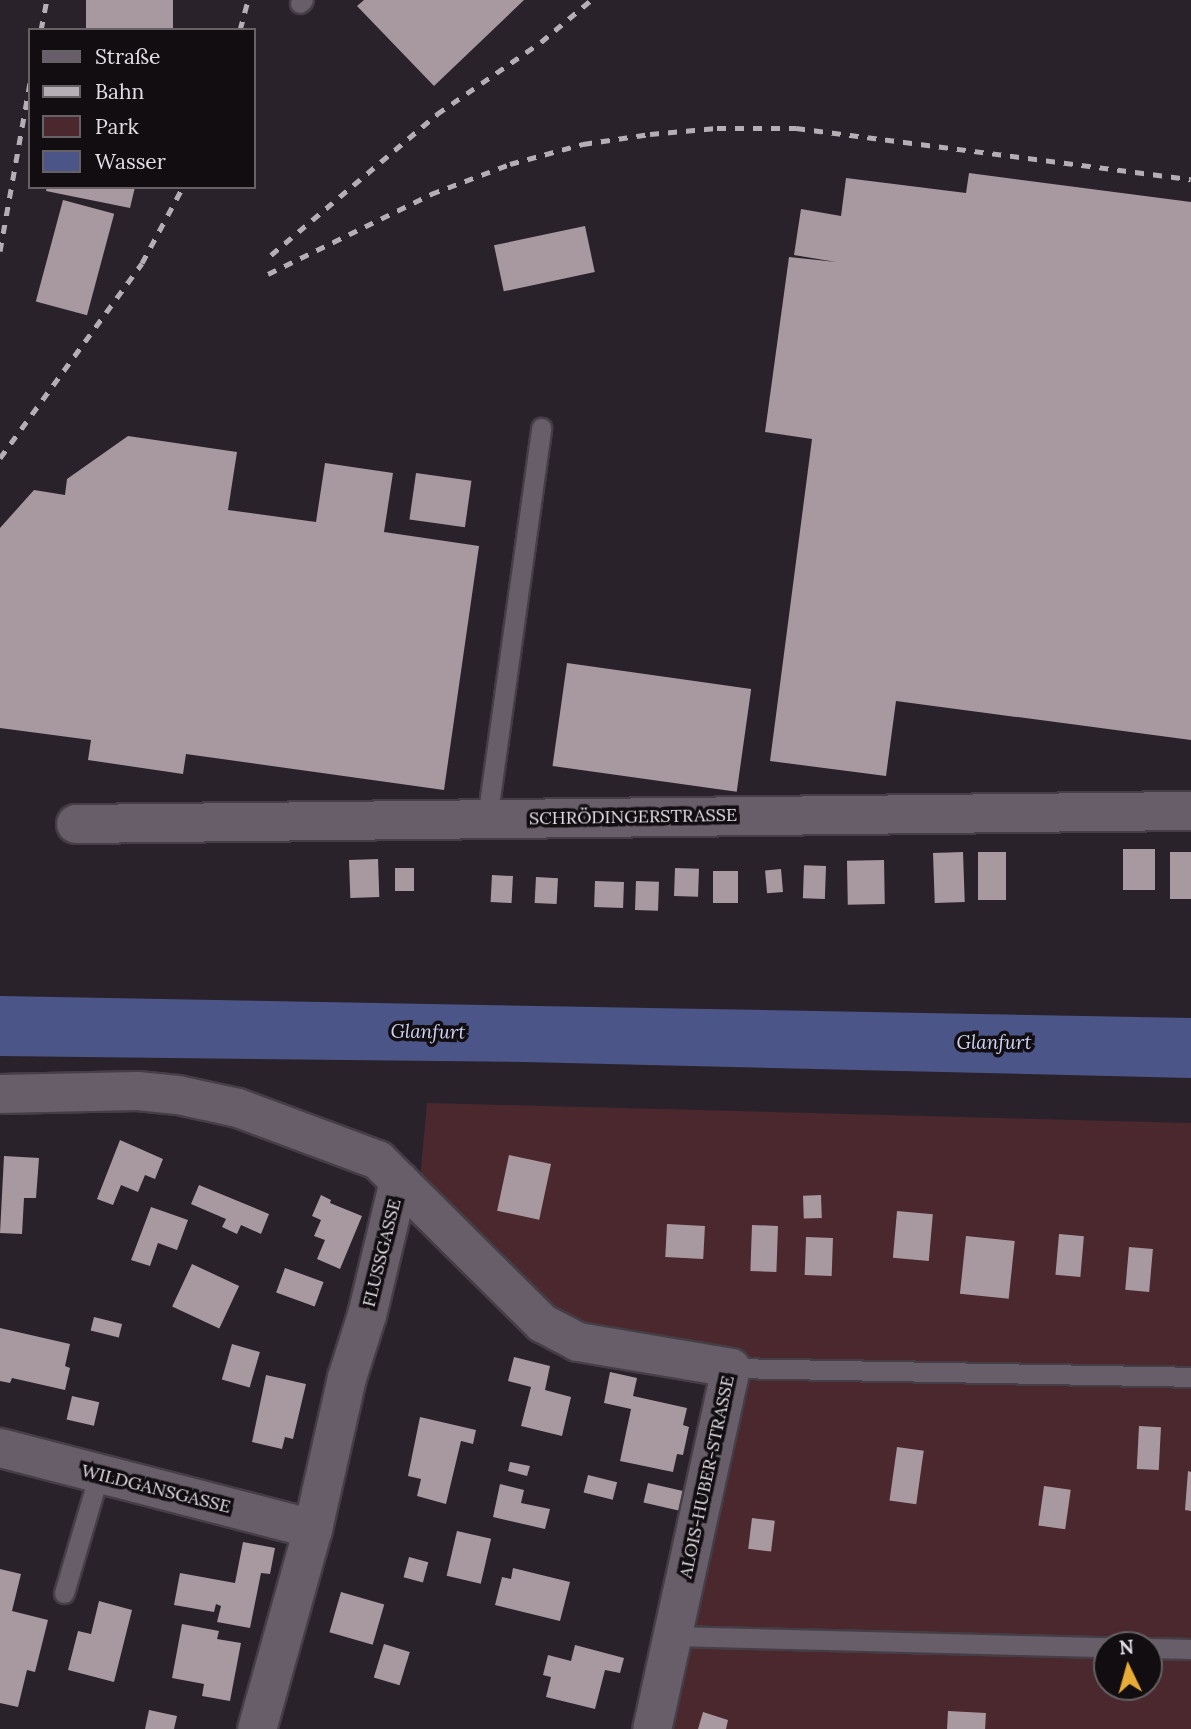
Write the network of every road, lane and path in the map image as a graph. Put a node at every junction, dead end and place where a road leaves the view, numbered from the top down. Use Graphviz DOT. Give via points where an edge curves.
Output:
graph roads {
  1 [pos="541,428"];
  2 [pos="1191,811"];
  3 [pos="487,819"];
  4 [pos="76,824"];
  5 [pos="0,1094"];
  6 [pos="399,1181"];
  7 [pos="731,1368"];
  8 [pos="1191,1377"];
  9 [pos="0,1448"];
  10 [pos="99,1474"];
  11 [pos="313,1529"];
  12 [pos="64,1593"];
  13 [pos="673,1636"];
  14 [pos="1093,1647"];
  15 [pos="1163,1648"];
  16 [pos="1191,1649"];
  17 [pos="257,1729"];
  18 [pos="652,1729"];
  1 -- 3 [label="lane"];
  2 -- 3 [label="street, SCHRÖDINGERSTRASSE"];
  3 -- 4 [label="street, SCHRÖDINGERSTRASSE"];
  5 -- 6 [label="street, FLUSSGASSE" via="137,1091 238,1108 378,1160"];
  6 -- 7 [label="street, ALOIS-HUBER-STRASSE" via="542,1323 578,1342"];
  6 -- 11 [label="street, FLUSSGASSE"];
  7 -- 8 [label="lane"];
  7 -- 13 [label="street, ALOIS-HUBER-STRASSE"];
  9 -- 10 [label="street, WILDGANSGASSE"];
  10 -- 11 [label="street, WILDGANSGASSE"];
  10 -- 12 [label="lane"];
  11 -- 17 [label="street, FLUSSGASSE"];
  13 -- 14 [label="lane"];
  13 -- 18 [label="street, ALOIS-HUBER-STRASSE"];
  15 -- 16 [label="lane"];
}
